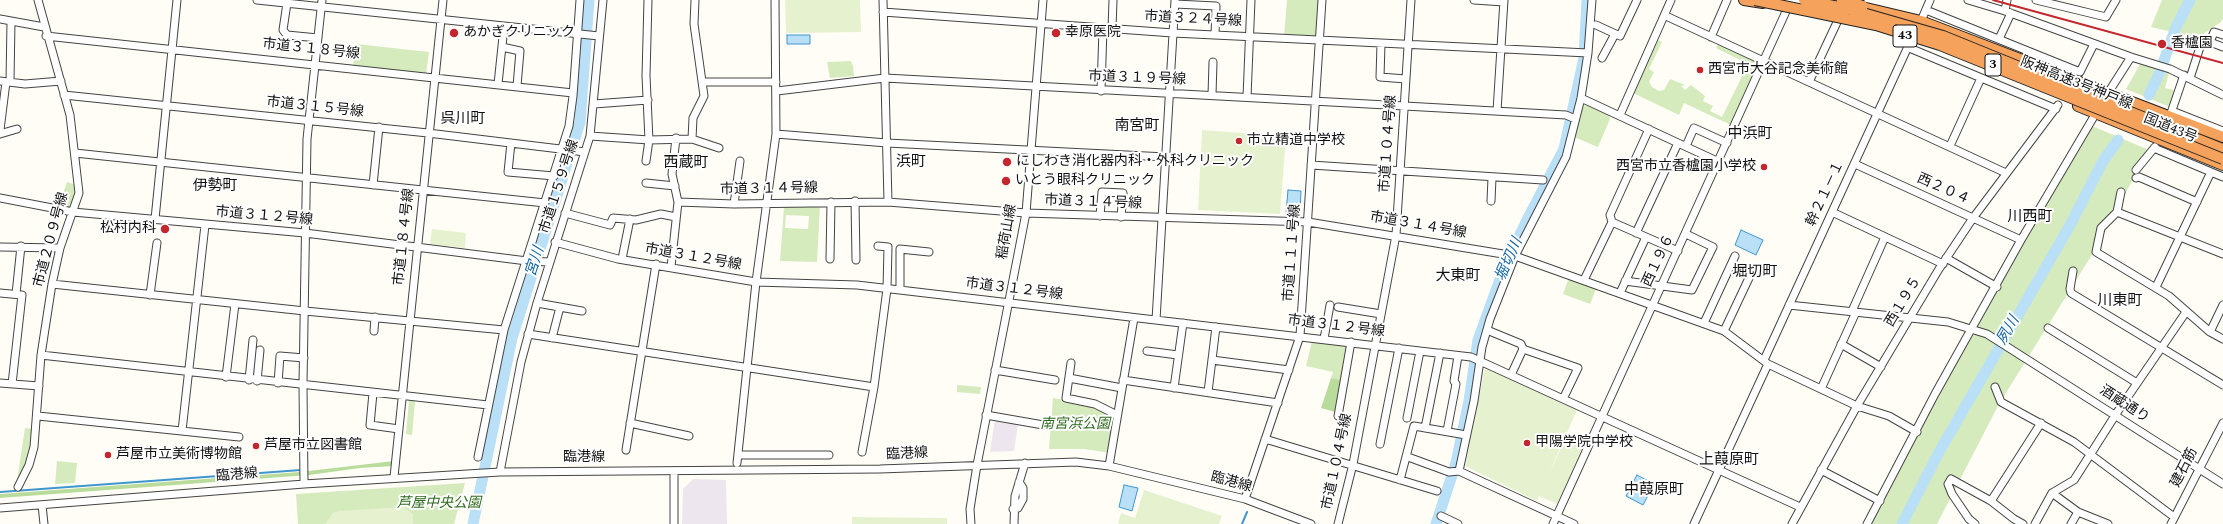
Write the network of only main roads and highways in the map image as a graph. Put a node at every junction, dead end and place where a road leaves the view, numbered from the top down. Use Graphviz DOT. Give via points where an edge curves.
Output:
graph roads {
  1 [pos="1744,0"];
  2 [pos="1755,0"];
  3 [pos="1804,0"];
  4 [pos="1832,0"];
  5 [pos="1842,0"];
  6 [pos="1997,58"];
  7 [pos="2177,135"];
  8 [pos="2223,137"];
  9 [pos="2223,142"];
  10 [pos="2223,149"];
  11 [pos="2223,159"];
  12 [pos="2223,164"];
  1 -- 12 [label="highway, 国道43号 / 43" via="1839,18 2096,113"];
  2 -- 7 [label="highway, 阪神高速3号神戸線 / 3, bridge" via="1847,18 1934,43"];
  3 -- 6 [label="highway, 阪神高速3号神戸線 / 3, bridge" via="1912,26"];
  4 -- 8 [label="highway, 国道43号 / 43" via="1921,21 2111,87"];
  5 -- 6 [label="highway, bridge" via="1967,40"];
  6 -- 7 [label="highway, 阪神高速3号神戸線 / 3, bridge"];
  7 -- 9 [label="highway" via="2205,136"];
  7 -- 10 [label="highway, 阪神高速3号神戸線 / 3"];
  7 -- 11 [label="highway, 阪神高速3号神戸線 / 3, bridge"];
  7 -- 12 [label="highway, bridge"];
}
